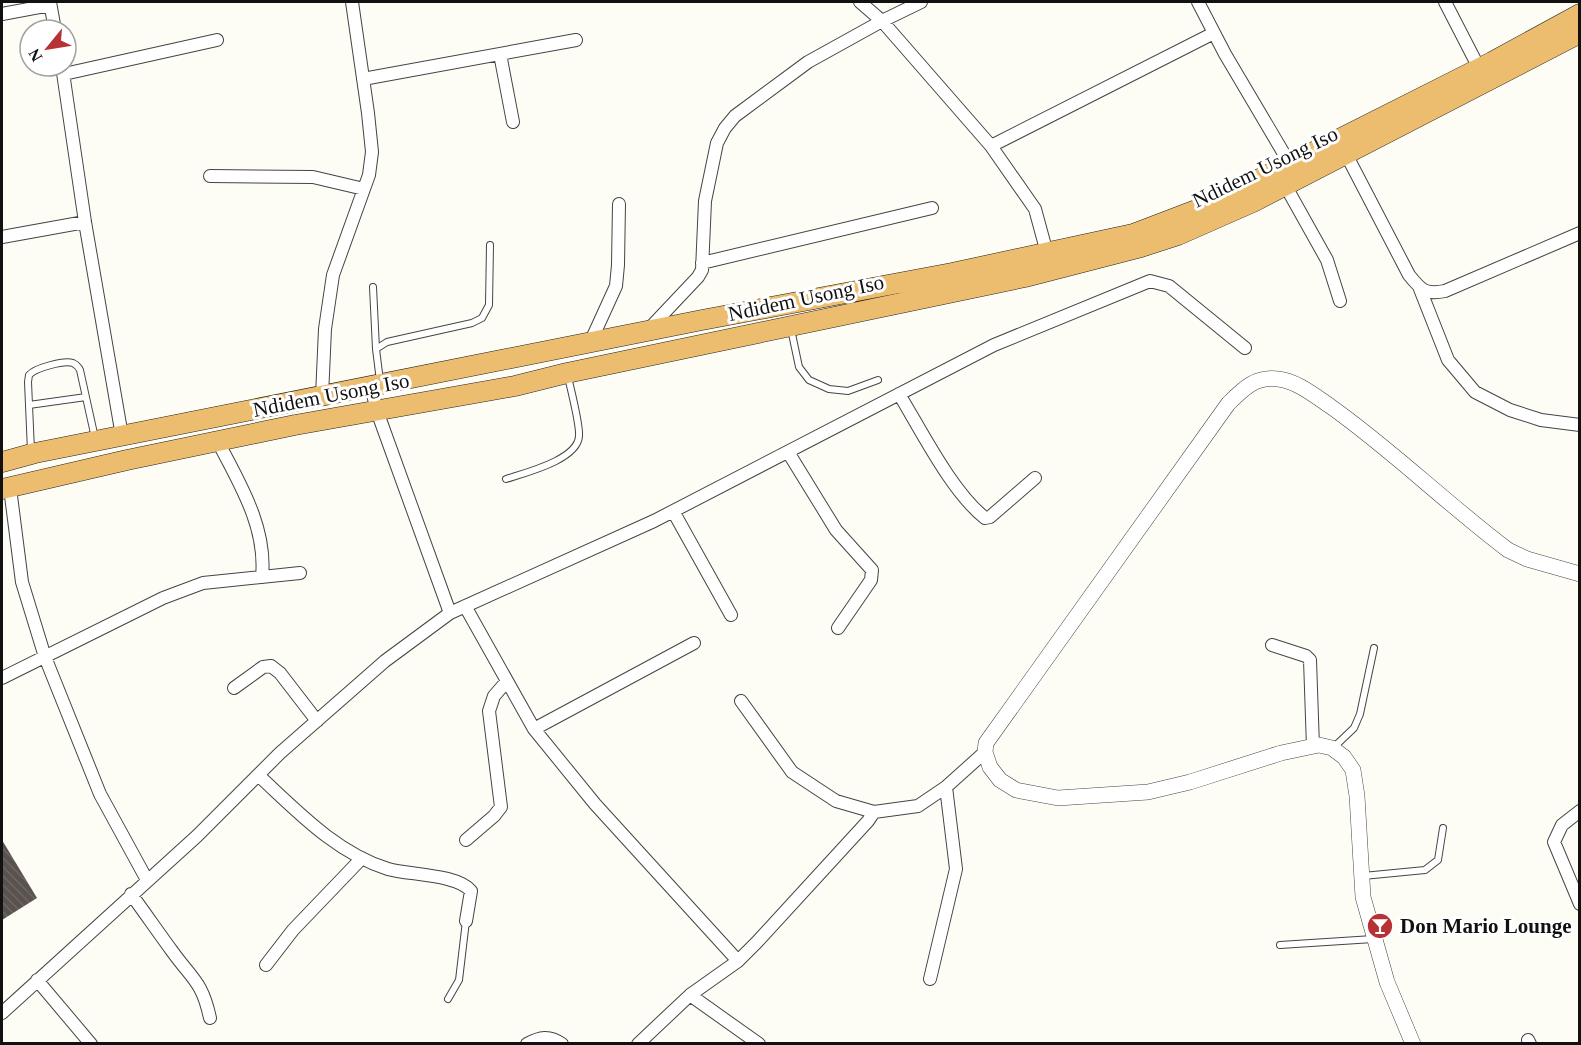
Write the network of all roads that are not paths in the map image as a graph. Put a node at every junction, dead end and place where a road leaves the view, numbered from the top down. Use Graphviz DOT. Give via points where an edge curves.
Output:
graph roads {
  1 [pos="352,2"];
  2 [pos="861,2"];
  3 [pos="921,2"];
  4 [pos="1198,2"];
  5 [pos="1445,2"];
  6 [pos="50,3"];
  7 [pos="2,14"];
  8 [pos="1580,14"];
  9 [pos="53,18"];
  10 [pos="882,21"];
  11 [pos="1214,33"];
  12 [pos="1580,33"];
  13 [pos="217,40"];
  14 [pos="576,40"];
  15 [pos="500,54"];
  16 [pos="78,67"];
  17 [pos="1479,68"];
  18 [pos="64,78"];
  19 [pos="363,79"];
  20 [pos="513,122"];
  21 [pos="991,146"];
  22 [pos="1346,154"];
  23 [pos="1290,164"];
  24 [pos="210,176"];
  25 [pos="1285,185"];
  26 [pos="364,189"];
  27 [pos="619,204"];
  28 [pos="932,208"];
  29 [pos="85,222"];
  30 [pos="1580,233"];
  31 [pos="2,237"];
  32 [pos="490,245"];
  33 [pos="1047,253"];
  34 [pos="702,263"];
  35 [pos="373,287"];
  36 [pos="1420,289"];
  37 [pos="1340,301"];
  38 [pos="790,326"];
  39 [pos="646,332"];
  40 [pos="590,343"];
  41 [pos="1245,348"];
  42 [pos="376,349"];
  43 [pos="567,373"];
  44 [pos="878,380"];
  45 [pos="376,385"];
  46 [pos="899,394"];
  47 [pos="322,396"];
  48 [pos="86,397"];
  49 [pos="29,405"];
  50 [pos="377,411"];
  51 [pos="1580,425"];
  52 [pos="122,436"];
  53 [pos="95,441"];
  54 [pos="218,442"];
  55 [pos="788,452"];
  56 [pos="31,454"];
  57 [pos="2,462"];
  58 [pos="1035,478"];
  59 [pos="506,479"];
  60 [pos="6,488"];
  61 [pos="673,511"];
  62 [pos="300,573"];
  63 [pos="1580,574"];
  64 [pos="262,577"];
  65 [pos="465,606"];
  66 [pos="450,613"];
  67 [pos="731,615"];
  68 [pos="838,628"];
  69 [pos="694,643"];
  70 [pos="1272,645"];
  71 [pos="1374,648"];
  72 [pos="45,657"];
  73 [pos="2,678"];
  74 [pos="507,681"];
  75 [pos="234,688"];
  76 [pos="741,701"];
  77 [pos="316,721"];
  78 [pos="534,729"];
  79 [pos="1313,747"];
  80 [pos="1332,748"];
  81 [pos="985,752"];
  82 [pos="258,775"];
  83 [pos="946,787"];
  84 [pos="1580,811"];
  85 [pos="874,812"];
  86 [pos="1443,828"];
  87 [pos="466,840"];
  88 [pos="363,858"];
  89 [pos="1362,876"];
  90 [pos="147,880"];
  91 [pos="131,894"];
  92 [pos="1580,904"];
  93 [pos="466,921"];
  94 [pos="1374,939"];
  95 [pos="1280,945"];
  96 [pos="738,961"];
  97 [pos="266,965"];
  98 [pos="930,979"];
  99 [pos="37,980"];
  100 [pos="690,995"];
  101 [pos="448,999"];
  102 [pos="2,1013"];
  103 [pos="210,1018"];
  104 [pos="91,1044"];
  105 [pos="527,1044"];
  106 [pos="562,1044"];
  107 [pos="638,1044"];
  108 [pos="759,1044"];
  109 [pos="1413,1044"];
  1 -- 19 [label="street"];
  2 -- 10 [label="street"];
  3 -- 10 [label="street"];
  4 -- 11 [label="street"];
  5 -- 17 [label="street"];
  6 -- 7 [label="street"];
  6 -- 9 [label="street"];
  8 -- 17 [label="highway, Ndidem Usong Iso"];
  10 -- 21 [label="street"];
  10 -- 34 [label="street" via="808,62 735,116 725,128 717,143 705,201"];
  11 -- 21 [label="street"];
  11 -- 23 [label="street"];
  12 -- 22 [label="highway, Ndidem Usong Iso"];
  13 -- 16 [label="street"];
  14 -- 15 [label="street"];
  15 -- 19 [label="street"];
  15 -- 20 [label="street"];
  17 -- 23 [label="highway, Ndidem Usong Iso"];
  18 -- 29 [label="street"];
  19 -- 26 [label="street" via="372,152"];
  21 -- 33 [label="street" via="1035,209"];
  22 -- 25 [label="highway, Ndidem Usong Iso"];
  22 -- 36 [label="street"];
  23 -- 33 [label="highway, Ndidem Usong Iso" via="1158,225"];
  24 -- 26 [label="street" via="313,177"];
  25 -- 37 [label="street" via="1326,260"];
  25 -- 38 [label="highway, Ndidem Usong Iso" via="1212,222 1141,247 1025,277"];
  26 -- 47 [label="street" via="333,275 325,329"];
  27 -- 40 [label="street" via="616,286"];
  28 -- 34 [label="street"];
  29 -- 31 [label="street"];
  29 -- 52 [label="street"];
  30 -- 36 [label="street" via="1445,291 1433,294"];
  32 -- 42 [label="lane" via="489,305 482,318 387,342"];
  33 -- 39 [label="highway, Ndidem Usong Iso"];
  34 -- 39 [label="street" via="698,277"];
  35 -- 42 [label="lane"];
  36 -- 51 [label="street" via="1448,360 1475,392 1541,420"];
  38 -- 43 [label="highway, Ndidem Usong Iso"];
  38 -- 44 [label="lane" via="799,367 809,380 829,389 848,391"];
  39 -- 40 [label="highway, Ndidem Usong Iso"];
  40 -- 45 [label="highway, Ndidem Usong Iso"];
  41 -- 46 [label="street" via="1169,286 1150,281 994,345"];
  42 -- 45 [label="lane"];
  43 -- 50 [label="highway, Ndidem Usong Iso"];
  43 -- 59 [label="lane" via="580,437 576,447 550,466"];
  45 -- 47 [label="highway, Ndidem Usong Iso"];
  45 -- 50 [label="street"];
  46 -- 55 [label="street"];
  46 -- 58 [label="street" via="947,474 985,518"];
  47 -- 52 [label="highway, Ndidem Usong Iso"];
  48 -- 49 [label="lane"];
  48 -- 49 [label="lane" via="80,370 69,362 32,371 28,382"];
  48 -- 53 [label="lane"];
  49 -- 56 [label="lane"];
  50 -- 54 [label="highway, Ndidem Usong Iso"];
  50 -- 66 [label="street"];
  52 -- 53 [label="highway, Ndidem Usong Iso"];
  53 -- 56 [label="highway, Ndidem Usong Iso"];
  54 -- 60 [label="highway, Ndidem Usong Iso"];
  54 -- 64 [label="street" via="256,520 264,560"];
  55 -- 61 [label="street"];
  55 -- 68 [label="street" via="836,530 872,570 871,580"];
  56 -- 57 [label="highway, Ndidem Usong Iso"];
  60 -- 72 [label="street" via="22,582"];
  61 -- 65 [label="street"];
  61 -- 67 [label="street"];
  62 -- 64 [label="street"];
  63 -- 81 [label="street" via="1508,550 1352,422 1304,388 1279,379 1259,379 1246,385 1228,404 986,743"];
  64 -- 72 [label="street" via="203,583 163,598"];
  65 -- 66 [label="street"];
  65 -- 74 [label="street"];
  66 -- 77 [label="street" via="385,661"];
  69 -- 78 [label="street"];
  70 -- 79 [label="street" via="1310,660"];
  71 -- 80 [label="lane" via="1360,714 1354,728"];
  72 -- 73 [label="street"];
  72 -- 90 [label="street" via="100,794"];
  74 -- 78 [label="street"];
  74 -- 87 [label="street" via="494,696 489,711 501,807"];
  75 -- 77 [label="street" via="263,667 271,666"];
  76 -- 85 [label="street" via="792,772 836,801"];
  77 -- 82 [label="street"];
  78 -- 96 [label="street" via="595,804"];
  79 -- 80 [label="street"];
  79 -- 81 [label="street" via="1148,792 1058,798 1016,790 1000,780"];
  80 -- 89 [label="street" via="1353,770"];
  81 -- 83 [label="street"];
  82 -- 88 [label="street" via="317,830"];
  82 -- 90 [label="street"];
  83 -- 85 [label="street" via="918,806"];
  83 -- 98 [label="street" via="956,869"];
  84 -- 92 [label="street" via="1562,825 1554,842"];
  85 -- 96 [label="street"];
  86 -- 89 [label="lane" via="1438,860 1425,870"];
  88 -- 93 [label="street" via="388,869 467,887 471,891"];
  88 -- 97 [label="street" via="293,930"];
  89 -- 94 [label="street"];
  90 -- 91 [label="street"];
  91 -- 99 [label="street"];
  91 -- 103 [label="street" via="198,982"];
  93 -- 101 [label="lane" via="459,980"];
  94 -- 95 [label="lane"];
  94 -- 109 [label="street"];
  96 -- 100 [label="street"];
  99 -- 102 [label="street"];
  99 -- 104 [label="street"];
  100 -- 107 [label="street"];
  100 -- 108 [label="street"];
  105 -- 106 [label="street" via="540,1038 554,1038"];
}
